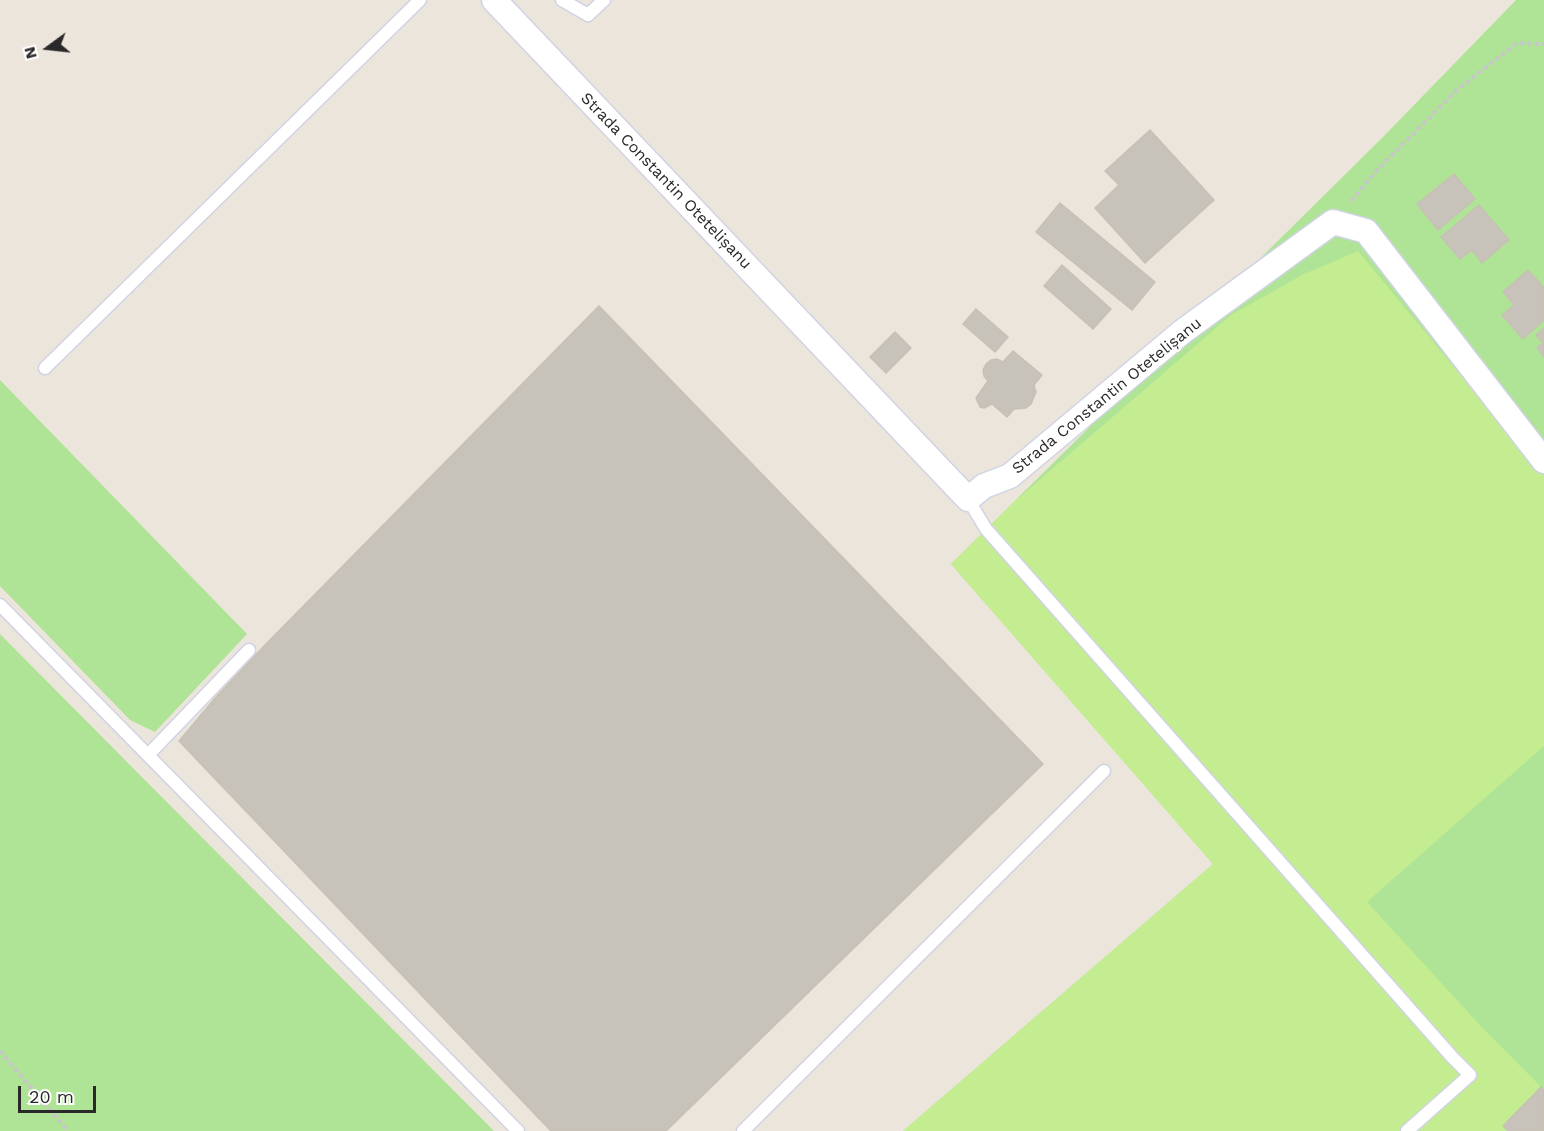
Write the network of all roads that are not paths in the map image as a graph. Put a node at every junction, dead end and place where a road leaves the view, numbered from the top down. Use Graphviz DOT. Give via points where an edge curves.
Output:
graph roads {
  1 [pos="420,0"];
  2 [pos="494,0"];
  3 [pos="562,0"];
  4 [pos="604,0"];
  5 [pos="45,368"];
  6 [pos="1544,460"];
  7 [pos="968,499"];
  8 [pos="0,605"];
  9 [pos="249,650"];
  10 [pos="148,755"];
  11 [pos="1104,771"];
  12 [pos="518,1131"];
  13 [pos="743,1131"];
  14 [pos="1407,1131"];
  1 -- 5 [label="lane"];
  2 -- 7 [label="street, Strada Constantin Otetelișanu"];
  3 -- 4 [label="lane" via="588,15"];
  6 -- 7 [label="street, Strada Constantin Otetelișanu" via="1366,231 1333,222 1182,332 1010,476 984,486"];
  7 -- 14 [label="lane" via="986,530 1470,1075"];
  8 -- 10 [label="lane"];
  9 -- 10 [label="lane"];
  10 -- 12 [label="lane"];
  11 -- 13 [label="lane"];
}
